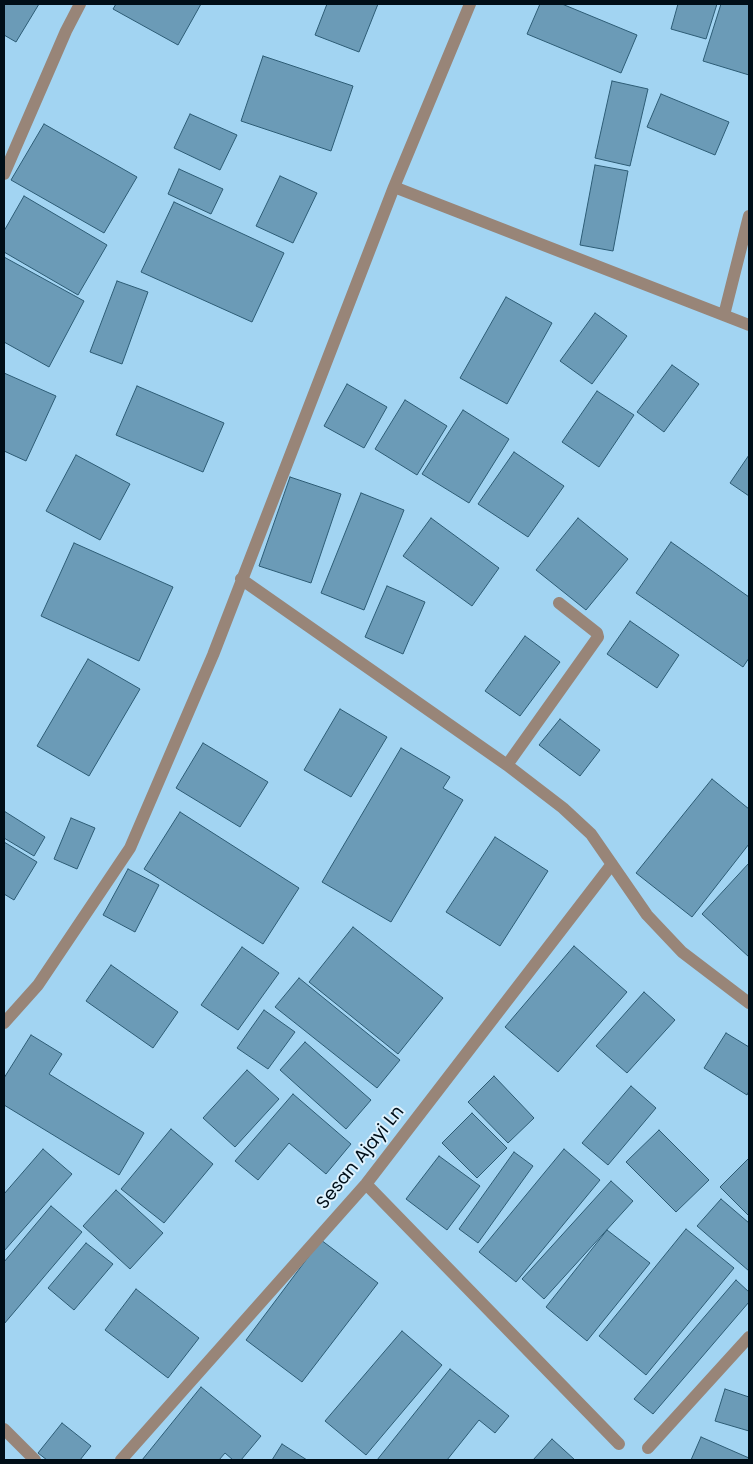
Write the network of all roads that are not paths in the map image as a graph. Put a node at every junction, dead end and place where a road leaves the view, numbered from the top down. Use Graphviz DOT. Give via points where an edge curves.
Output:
graph roads {
  1 [pos="80,4"];
  2 [pos="470,4"];
  3 [pos="4,174"];
  4 [pos="394,187"];
  5 [pos="749,216"];
  6 [pos="724,315"];
  7 [pos="749,325"];
  8 [pos="241,579"];
  9 [pos="559,603"];
  10 [pos="507,766"];
  11 [pos="612,864"];
  12 [pos="749,1004"];
  13 [pos="4,1023"];
  14 [pos="366,1184"];
  15 [pos="749,1337"];
  16 [pos="4,1429"];
  17 [pos="619,1444"];
  18 [pos="648,1448"];
  19 [pos="36,1460"];
  20 [pos="121,1460"];
  1 -- 3 [label="street"];
  2 -- 4 [label="street"];
  4 -- 6 [label="street"];
  4 -- 8 [label="street"];
  5 -- 6 [label="street"];
  6 -- 7 [label="street"];
  8 -- 10 [label="street"];
  8 -- 13 [label="street" via="213,655 130,848 38,985"];
  9 -- 10 [label="street" via="598,637"];
  10 -- 11 [label="street" via="563,808 591,834"];
  11 -- 12 [label="street" via="647,914 682,952"];
  11 -- 14 [label="street, Sesan Ajayi Ln"];
  14 -- 17 [label="street"];
  14 -- 20 [label="street, Sesan Ajayi Ln"];
  15 -- 18 [label="street"];
  16 -- 19 [label="street"];
}
